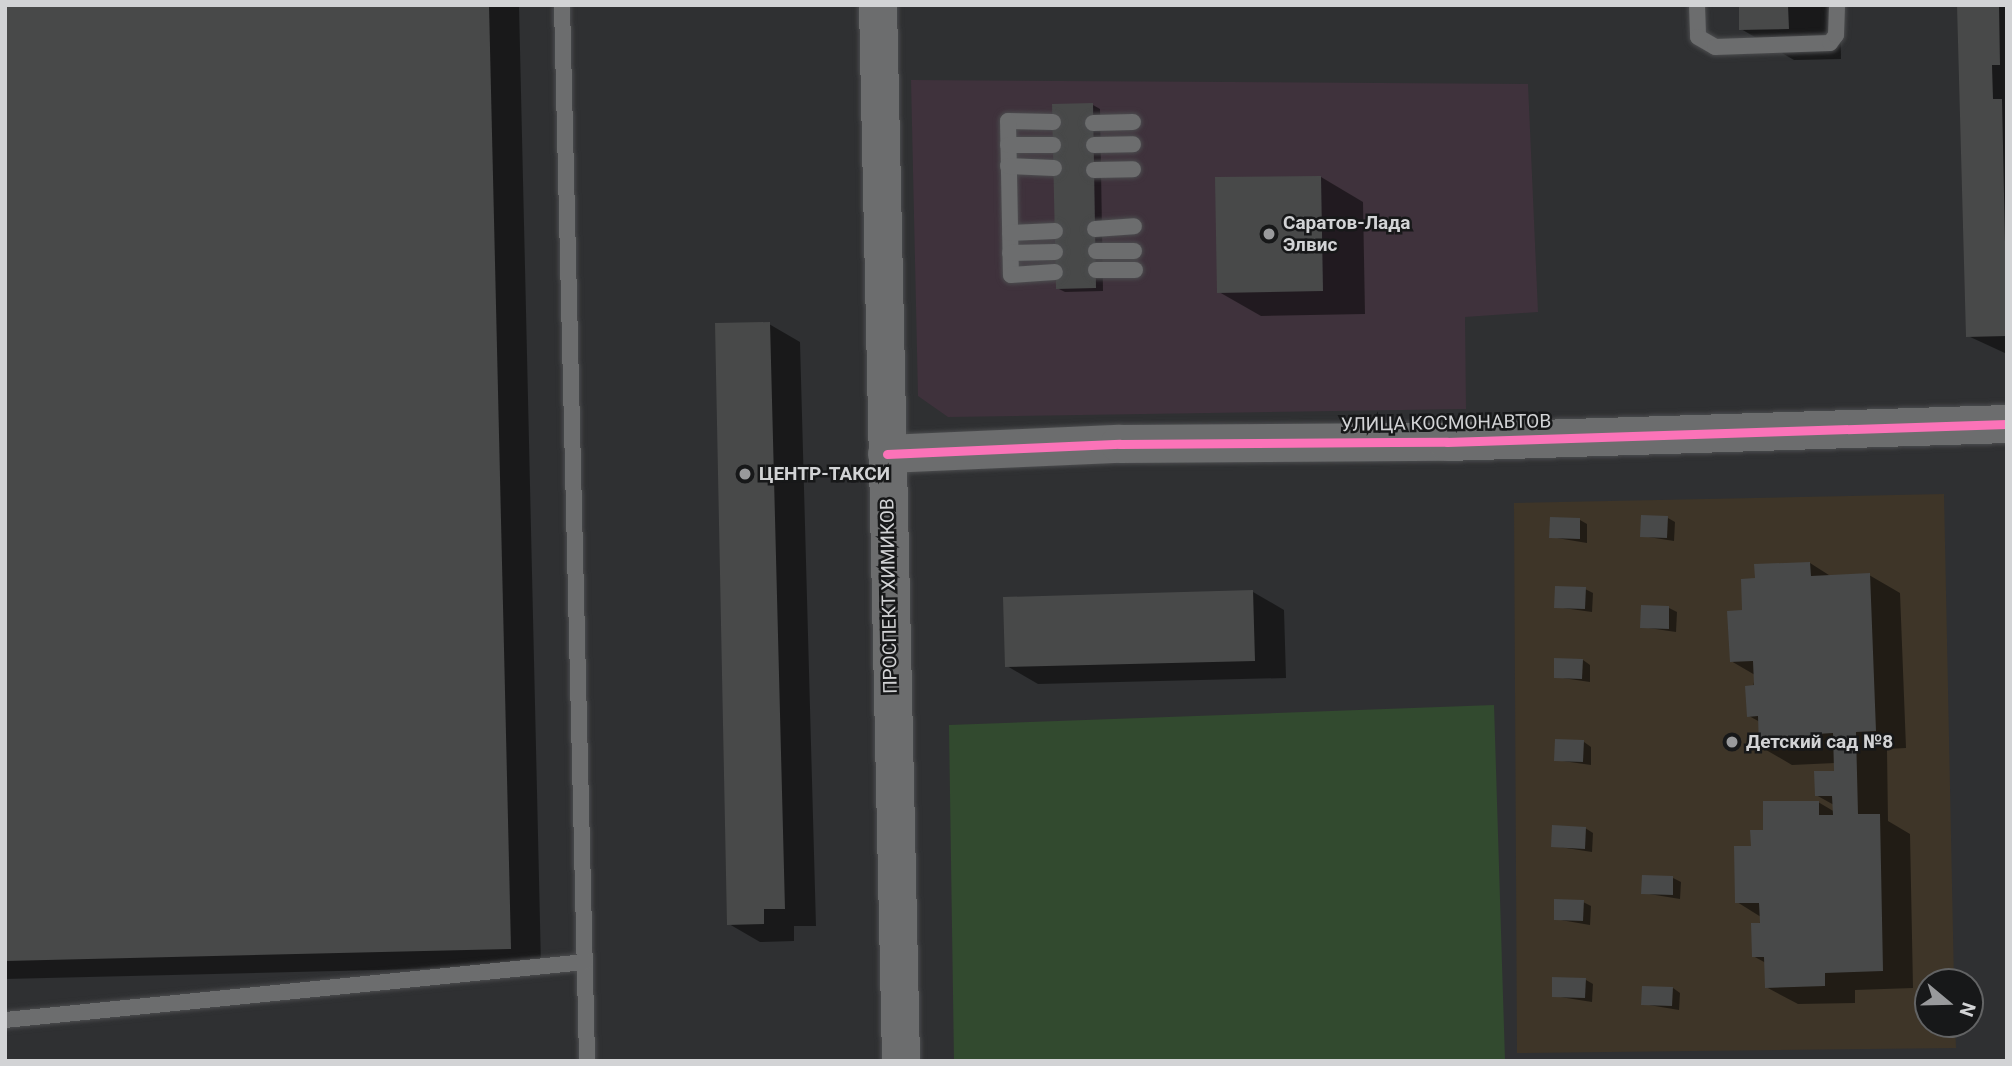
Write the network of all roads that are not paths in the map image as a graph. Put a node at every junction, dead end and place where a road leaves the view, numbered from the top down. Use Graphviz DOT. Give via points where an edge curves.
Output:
graph roads {
  1 [pos="562,5"];
  2 [pos="878,5"];
  3 [pos="1697,5"];
  4 [pos="1837,5"];
  5 [pos="1053,122"];
  6 [pos="1133,122"];
  7 [pos="1093,123"];
  8 [pos="1133,144"];
  9 [pos="1008,145"];
  10 [pos="1053,145"];
  11 [pos="1094,145"];
  12 [pos="1009,166"];
  13 [pos="1054,168"];
  14 [pos="1133,169"];
  15 [pos="1094,170"];
  16 [pos="1134,226"];
  17 [pos="1095,229"];
  18 [pos="1055,231"];
  19 [pos="1010,233"];
  20 [pos="1096,251"];
  21 [pos="1134,251"];
  22 [pos="1055,252"];
  23 [pos="1010,253"];
  24 [pos="1096,270"];
  25 [pos="1135,270"];
  26 [pos="1055,272"];
  27 [pos="2007,424"];
  28 [pos="887,454"];
  29 [pos="586,962"];
  30 [pos="5,1020"];
  31 [pos="587,1061"];
  32 [pos="901,1061"];
  1 -- 29 [label="lane"];
  2 -- 28 [label="street, ПРОСПЕКТ ХИМИКОВ"];
  3 -- 4 [label="lane" via="1699,37 1715,47 1830,43 1836,35"];
  5 -- 9 [label="lane" via="1008,121"];
  6 -- 7 [label="lane"];
  8 -- 11 [label="lane"];
  9 -- 10 [label="lane"];
  9 -- 12 [label="lane"];
  12 -- 13 [label="lane"];
  12 -- 19 [label="lane"];
  14 -- 15 [label="lane"];
  16 -- 17 [label="lane"];
  18 -- 19 [label="lane"];
  19 -- 23 [label="lane"];
  20 -- 21 [label="lane"];
  22 -- 23 [label="lane"];
  23 -- 26 [label="lane" via="1011,275"];
  24 -- 25 [label="lane"];
  27 -- 28 [label="street, УЛИЦА КОСМОНАВТОВ" via="1447,442 1120,444"];
  28 -- 32 [label="street, ПРОСПЕКТ ХИМИКОВ"];
  29 -- 30 [label="lane"];
  29 -- 31 [label="lane"];
}
